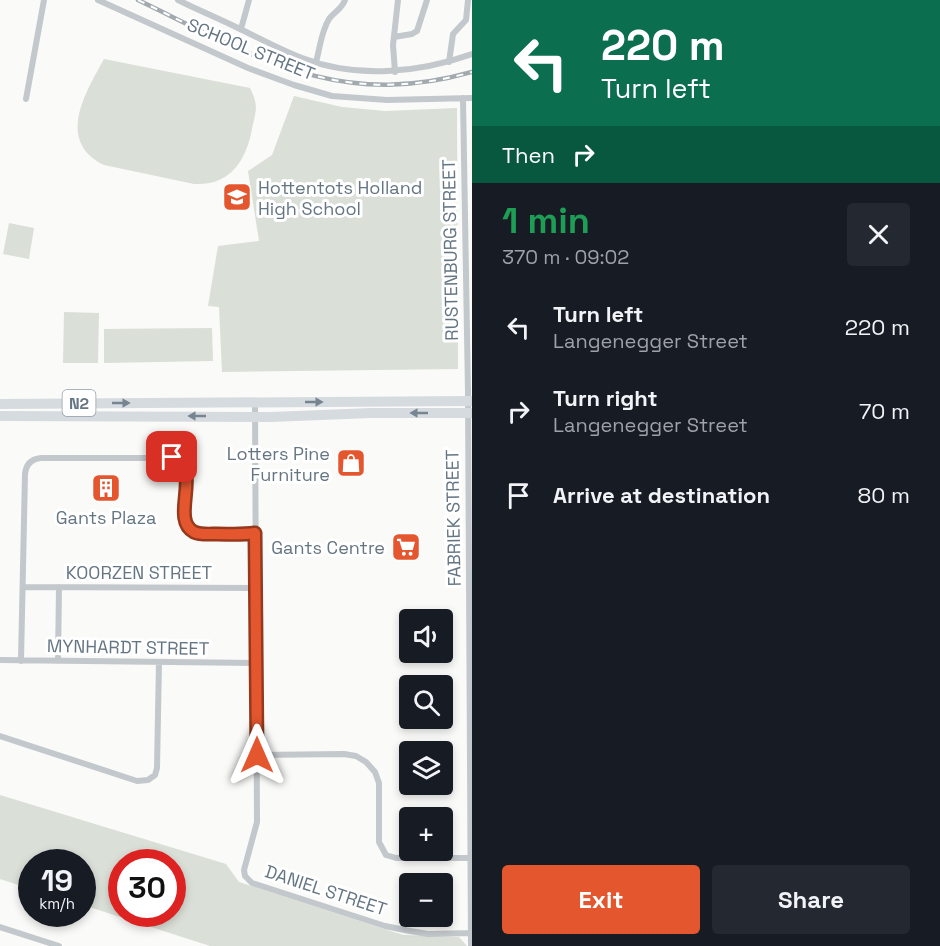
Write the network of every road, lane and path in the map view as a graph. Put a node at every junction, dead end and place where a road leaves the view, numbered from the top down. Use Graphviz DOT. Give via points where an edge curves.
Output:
graph roads {
  1 [pos="44,0"];
  2 [pos="98,0"];
  3 [pos="178,0"];
  4 [pos="249,0"];
  5 [pos="345,0"];
  6 [pos="398,0"];
  7 [pos="427,0"];
  8 [pos="468,0"];
  9 [pos="241,29"];
  10 [pos="394,37"];
  11 [pos="472,54"];
  12 [pos="316,62"];
  13 [pos="449,62"];
  14 [pos="395,72"];
  15 [pos="463,98"];
  16 [pos="472,98"];
  17 [pos="26,99"];
  18 [pos="464,175"];
  19 [pos="472,175"];
  20 [pos="469,250"];
  21 [pos="469,324"];
  22 [pos="470,401"];
  23 [pos="255,402"];
  24 [pos="0,404"];
  25 [pos="470,413"];
  26 [pos="0,416"];
  27 [pos="255,416"];
  28 [pos="255,533"];
  29 [pos="470,550"];
  30 [pos="22,586"];
  31 [pos="59,587"];
  32 [pos="256,588"];
  33 [pos="470,633"];
  34 [pos="0,660"];
  35 [pos="21,661"];
  36 [pos="58,661"];
  37 [pos="159,662"];
  38 [pos="256,663"];
  39 [pos="471,708"];
  40 [pos="0,736"];
  41 [pos="257,755"];
  42 [pos="471,784"];
  43 [pos="471,858"];
  44 [pos="0,927"];
  45 [pos="472,933"];
  46 [pos="59,946"];
  47 [pos="471,946"];
  1 -- 17 [label="street"];
  2 -- 15 [label="street, SCHOOL STREET" via="248,68 332,96 369,100"];
  3 -- 9 [label="street"];
  4 -- 9 [label="street"];
  5 -- 12 [label="street" via="325,28"];
  6 -- 10 [label="street"];
  7 -- 10 [label="street" via="417,31"];
  8 -- 13 [label="street" via="466,20 453,34"];
  9 -- 12 [label="street"];
  10 -- 14 [label="street"];
  11 -- 13 [label="street"];
  12 -- 14 [label="street" via="338,68"];
  13 -- 14 [label="street"];
  15 -- 16 [label="street, SCHOOL STREET"];
  15 -- 18 [label="street, RUSTENBURG STREET"];
  18 -- 19 [label="street"];
  18 -- 20 [label="street, RUSTENBURG STREET"];
  20 -- 21 [label="street, RUSTENBURG STREET"];
  21 -- 22 [label="street, RUSTENBURG STREET"];
  23 -- 22 [label="highway, N2, one-way"];
  22 -- 25 [label="street, RUSTENBURG STREET"];
  24 -- 23 [label="highway, N2, one-way"];
  23 -- 27 [label="street"];
  25 -- 27 [label="highway, N2, one-way"];
  25 -- 29 [label="street, FABRIEK STREET"];
  27 -- 26 [label="highway, N2, one-way"];
  27 -- 28 [label="street"];
  28 -- 30 [label="street" via="198,534 189,529 185,520 186,471 175,458 37,458 28,464 25,474"];
  28 -- 32 [label="street"];
  29 -- 33 [label="street, FABRIEK STREET"];
  30 -- 31 [label="street, KOORZEN STREET"];
  30 -- 35 [label="street"];
  31 -- 32 [label="street, KOORZEN STREET"];
  31 -- 36 [label="street"];
  32 -- 38 [label="street"];
  33 -- 39 [label="street, FABRIEK STREET"];
  34 -- 35 [label="street, MYNHARDT STREET"];
  35 -- 36 [label="street, MYNHARDT STREET"];
  36 -- 37 [label="street, MYNHARDT STREET"];
  37 -- 38 [label="street, MYNHARDT STREET"];
  37 -- 40 [label="street" via="158,768 148,780 137,781"];
  38 -- 41 [label="street"];
  39 -- 42 [label="street, FABRIEK STREET"];
  41 -- 43 [label="street" via="344,754 361,759 378,779 379,842 386,855"];
  41 -- 45 [label="street, DANIEL STREET" via="257,822 244,867 245,876 252,883 385,926 421,933"];
  42 -- 43 [label="street, FABRIEK STREET"];
  43 -- 45 [label="street, FABRIEK STREET"];
  44 -- 46 [label="street"];
  45 -- 47 [label="street, FABRIEK STREET"];
}
